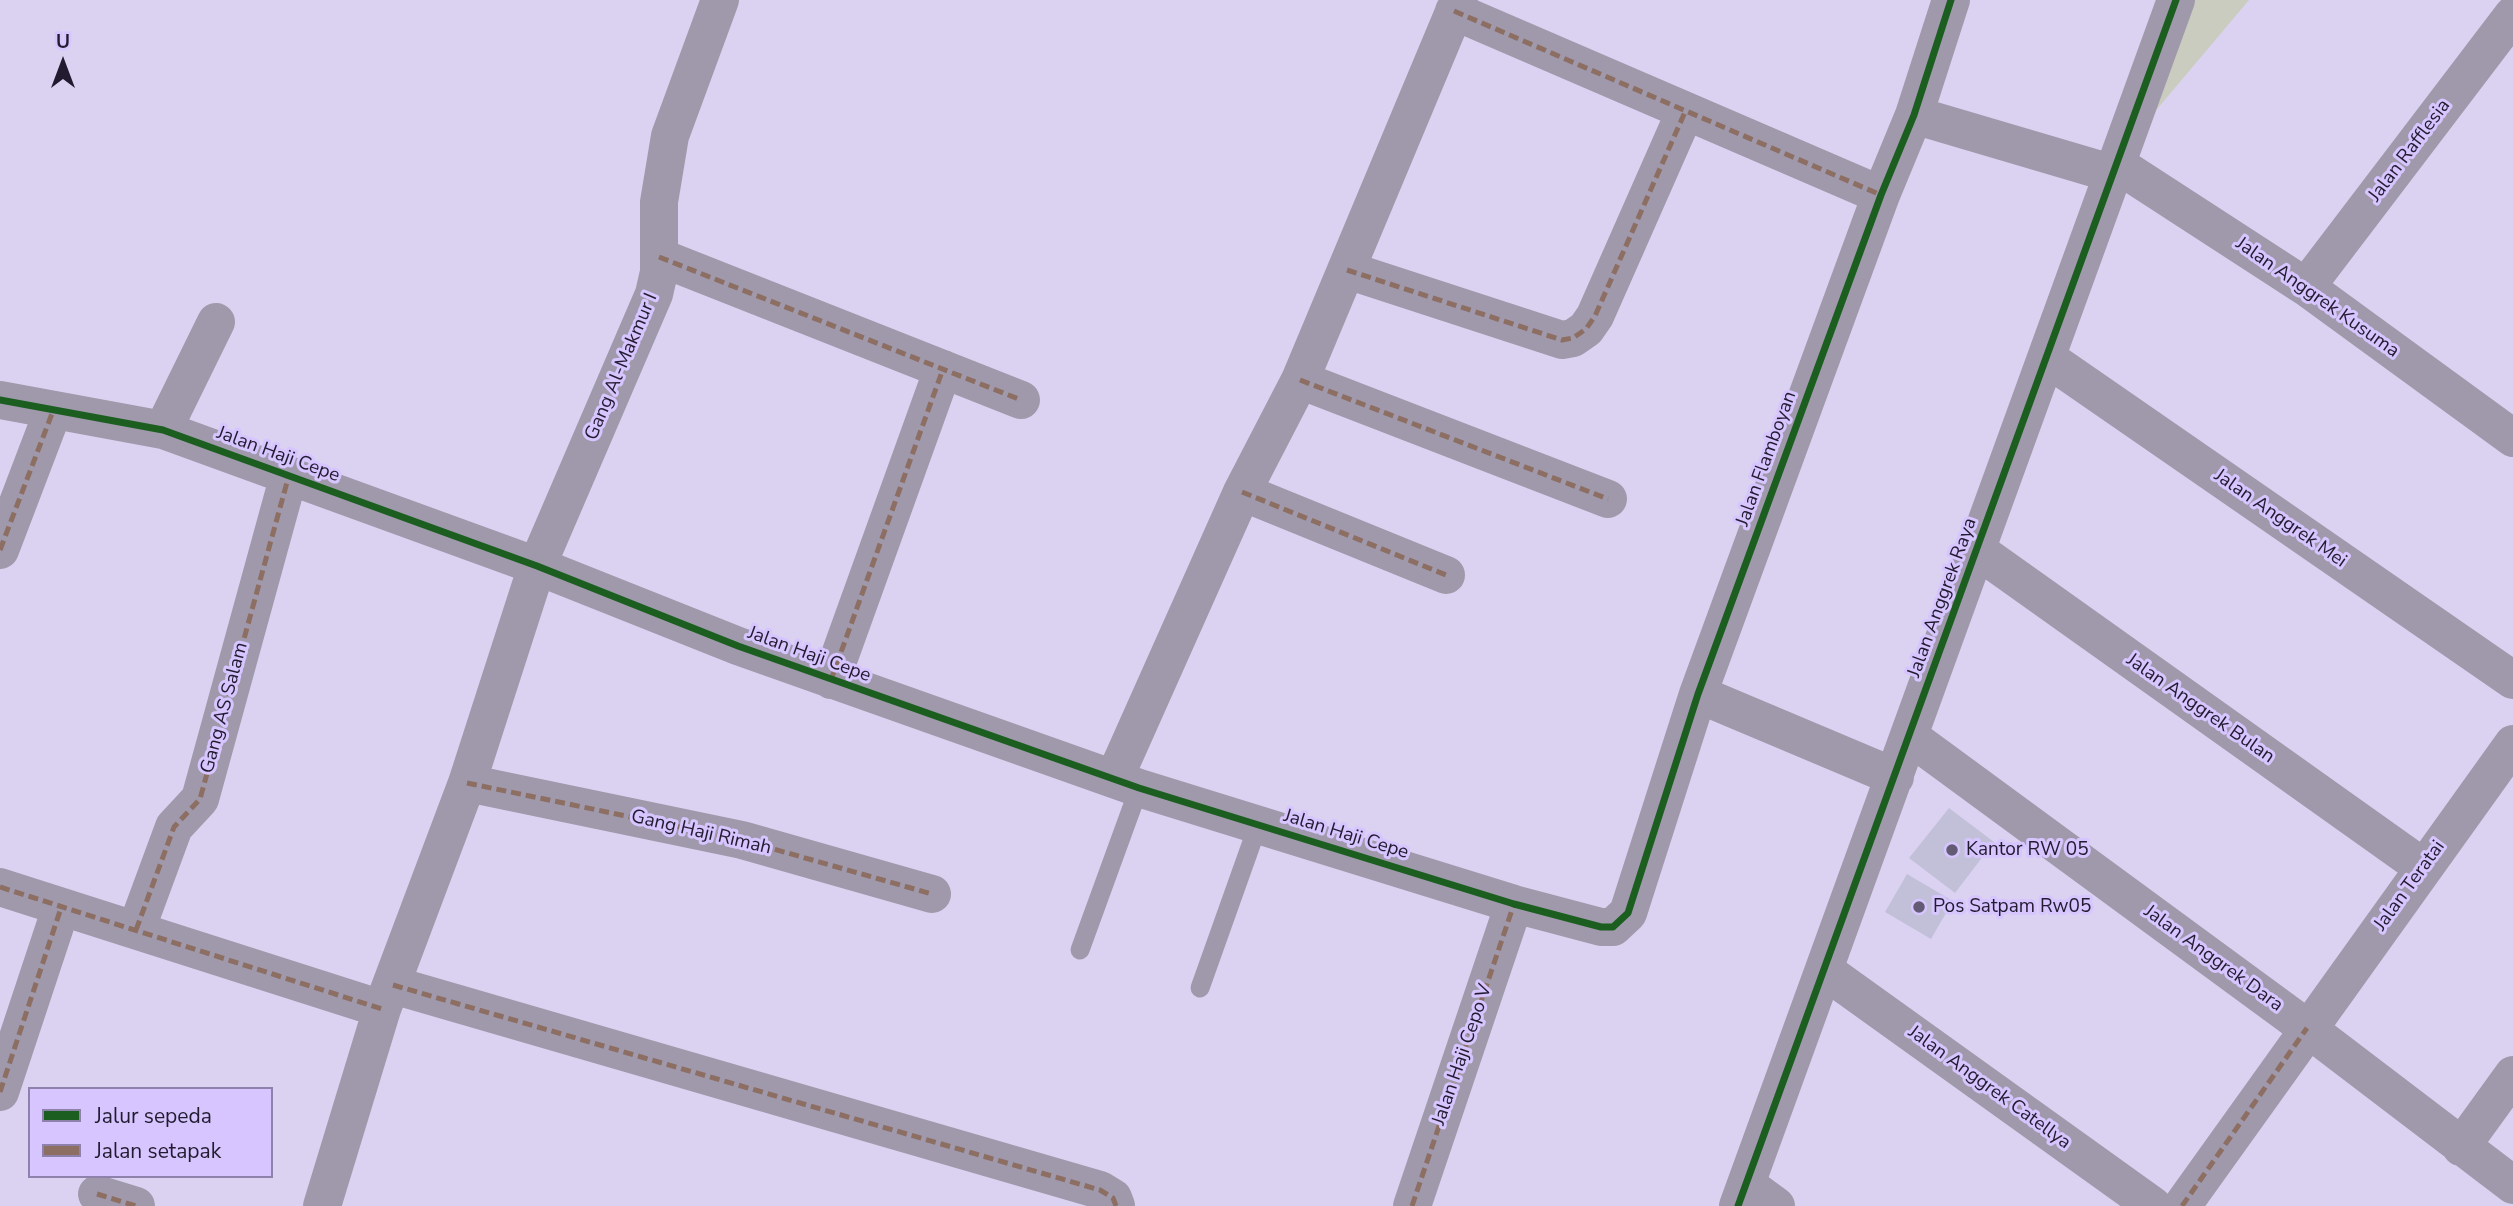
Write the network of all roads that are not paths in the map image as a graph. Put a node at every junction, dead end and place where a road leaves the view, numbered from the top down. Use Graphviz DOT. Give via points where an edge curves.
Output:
graph roads {
  1 [pos="720,0"];
  2 [pos="1951,0"];
  3 [pos="2176,0"];
  4 [pos="1456,5"];
  5 [pos="2513,15"];
  6 [pos="1685,112"];
  7 [pos="1914,115"];
  8 [pos="2116,170"];
  9 [pos="1881,195"];
  10 [pos="659,257"];
  11 [pos="1347,270"];
  12 [pos="2306,288"];
  13 [pos="216,322"];
  14 [pos="2047,358"];
  15 [pos="943,369"];
  16 [pos="1300,380"];
  17 [pos="0,400"];
  18 [pos="1021,401"];
  19 [pos="53,411"];
  20 [pos="2507,421"];
  21 [pos="163,430"];
  22 [pos="289,475"];
  23 [pos="1242,492"];
  24 [pos="1608,499"];
  25 [pos="0,550"];
  26 [pos="1977,550"];
  27 [pos="537,566"];
  28 [pos="1446,575"];
  29 [pos="831,680"];
  30 [pos="2513,680"];
  31 [pos="1698,694"];
  32 [pos="1909,736"];
  33 [pos="2513,744"];
  34 [pos="1895,777"];
  35 [pos="467,783"];
  36 [pos="1127,784"];
  37 [pos="1258,825"];
  38 [pos="2424,868"];
  39 [pos="0,887"];
  40 [pos="932,894"];
  41 [pos="1514,904"];
  42 [pos="61,908"];
  43 [pos="1612,927"];
  44 [pos="136,930"];
  45 [pos="1080,950"];
  46 [pos="1824,970"];
  47 [pos="1200,988"];
  48 [pos="388,997"];
  49 [pos="2307,1028"];
  50 [pos="2513,1075"];
  51 [pos="0,1092"];
  52 [pos="2461,1147"];
  53 [pos="2513,1185"];
  54 [pos="97,1194"];
  55 [pos="1753,1199"];
  56 [pos="136,1206"];
  57 [pos="323,1206"];
  58 [pos="1116,1206"];
  59 [pos="1412,1206"];
  60 [pos="2153,1206"];
  61 [pos="2182,1206"];
  1 -- 10 [label="street, Gang Al-Makmur I" via="670,136 659,202"];
  2 -- 7 [label="street, Jalan Flamboyan"];
  3 -- 8 [label="street, Jalan Anggrek Raya"];
  4 -- 6 [label="street"];
  4 -- 11 [label="street"];
  5 -- 12 [label="street, Jalan Rafflesia"];
  6 -- 9 [label="street"];
  6 -- 11 [label="street" via="1614,279 1587,328 1573,338 1562,340"];
  7 -- 8 [label="street, Jalan Anggrek Kusuma"];
  7 -- 9 [label="street, Jalan Flamboyan"];
  8 -- 12 [label="street, Jalan Anggrek Kusuma"];
  8 -- 14 [label="street, Jalan Anggrek Raya"];
  9 -- 31 [label="street, Jalan Flamboyan"];
  10 -- 15 [label="street"];
  10 -- 27 [label="street, Gang Al-Makmur I" via="654,294"];
  11 -- 16 [label="street"];
  12 -- 20 [label="street, Jalan Anggrek Kusuma"];
  13 -- 21 [label="street"];
  14 -- 26 [label="street, Jalan Anggrek Raya"];
  14 -- 30 [label="street, Jalan Anggrek Mei"];
  15 -- 18 [label="street"];
  15 -- 29 [label="street"];
  16 -- 23 [label="street"];
  16 -- 24 [label="street"];
  17 -- 19 [label="street, Jalan Haji Cepe"];
  19 -- 21 [label="street, Jalan Haji Cepe"];
  19 -- 25 [label="street"];
  21 -- 22 [label="street, Jalan Haji Cepe"];
  22 -- 27 [label="street, Jalan Haji Cepe"];
  22 -- 44 [label="street, Gang AS Salam" via="200,799 174,827"];
  23 -- 28 [label="street"];
  23 -- 36 [label="street"];
  26 -- 32 [label="street, Jalan Anggrek Raya"];
  26 -- 38 [label="street, Jalan Anggrek Bulan"];
  27 -- 29 [label="street, Jalan Haji Cepe"];
  27 -- 35 [label="street, Gang Al-Makmur I"];
  29 -- 36 [label="street, Jalan Haji Cepe"];
  31 -- 34 [label="street"];
  31 -- 43 [label="street, Jalan Flamboyan" via="1628,913"];
  32 -- 34 [label="street, Jalan Anggrek Raya"];
  32 -- 49 [label="street, Jalan Anggrek Dara"];
  33 -- 38 [label="street, Jalan Teratai"];
  34 -- 46 [label="street, Jalan Anggrek Raya"];
  35 -- 40 [label="street, Gang Haji Rimah" via="742,840"];
  35 -- 48 [label="street, Gang Al-Makmur I"];
  36 -- 37 [label="street, Jalan Haji Cepe"];
  36 -- 45 [label="lane"];
  37 -- 41 [label="street, Jalan Haji Cepe"];
  37 -- 47 [label="lane"];
  38 -- 49 [label="street, Jalan Teratai"];
  39 -- 42 [label="street"];
  41 -- 43 [label="street, Jalan Haji Cepe"];
  41 -- 59 [label="street, Jalan Haji Cepo V"];
  42 -- 44 [label="street"];
  42 -- 51 [label="street"];
  44 -- 48 [label="street"];
  46 -- 55 [label="street, Jalan Anggrek Raya"];
  46 -- 60 [label="street, Jalan Anggrek Catellya"];
  48 -- 57 [label="street, Gang Al-Makmur I"];
  48 -- 58 [label="street" via="1100,1190 1113,1198"];
  49 -- 52 [label="street, Jalan Anggrek Dara"];
  49 -- 61 [label="street"];
  50 -- 52 [label="street"];
  52 -- 53 [label="street, Jalan Anggrek Dara"];
  54 -- 56 [label="street"];
}
